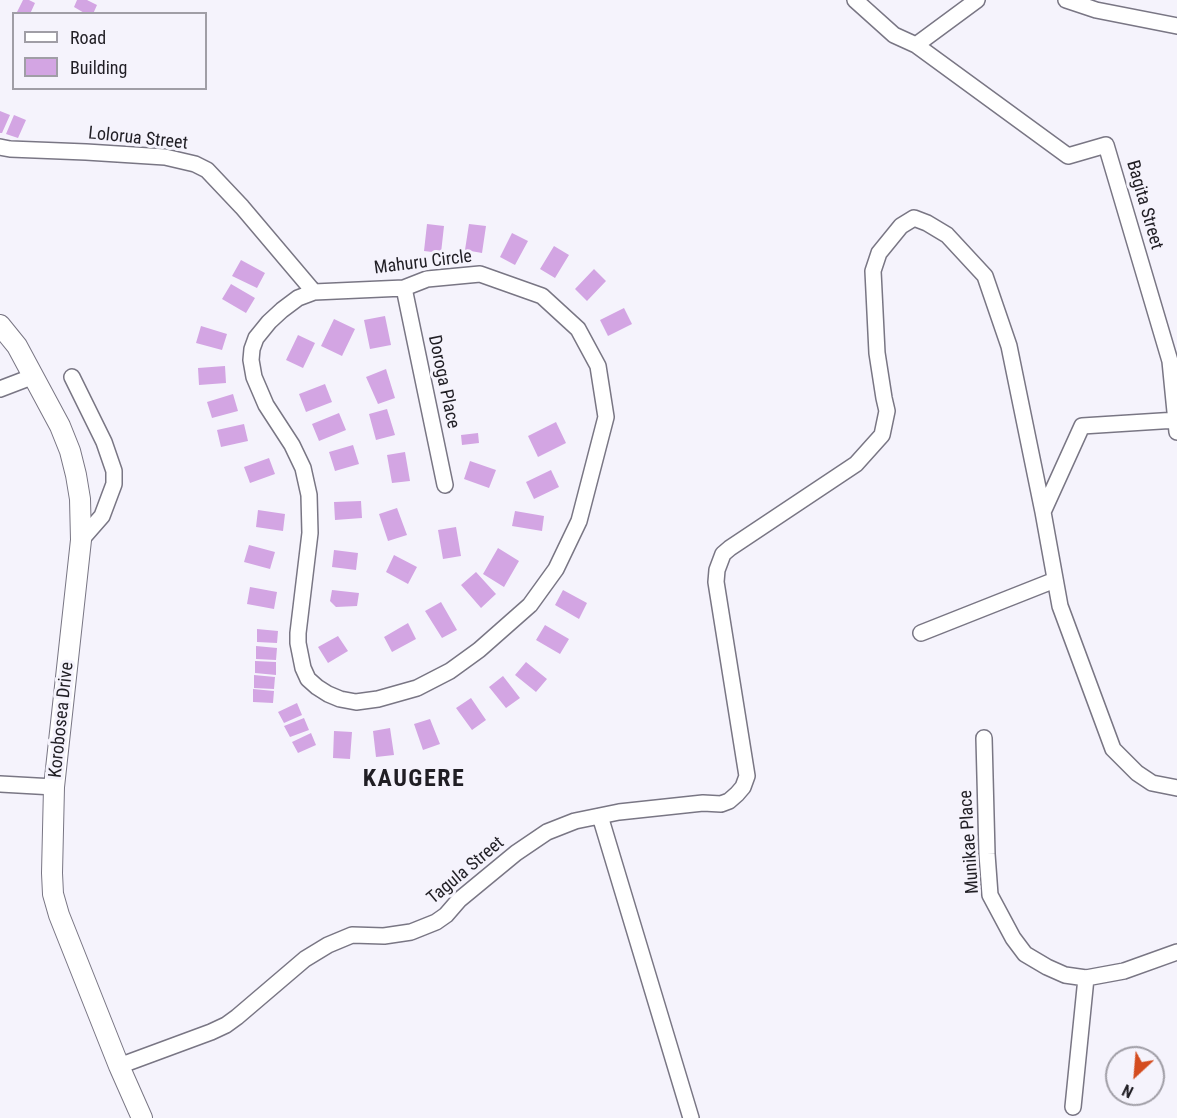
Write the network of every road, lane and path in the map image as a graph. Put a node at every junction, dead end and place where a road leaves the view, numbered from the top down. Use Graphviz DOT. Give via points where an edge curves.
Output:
graph roads {
  1 [pos="855,0"];
  2 [pos="977,0"];
  3 [pos="1066,0"];
  4 [pos="1177,26"];
  5 [pos="916,45"];
  6 [pos="5,148"];
  7 [pos="404,288"];
  8 [pos="314,292"];
  9 [pos="0,325"];
  10 [pos="34,376"];
  11 [pos="72,377"];
  12 [pos="0,389"];
  13 [pos="1176,424"];
  14 [pos="445,485"];
  15 [pos="1043,512"];
  16 [pos="81,540"];
  17 [pos="1055,580"];
  18 [pos="921,633"];
  19 [pos="984,738"];
  20 [pos="0,784"];
  21 [pos="54,787"];
  22 [pos="1177,788"];
  23 [pos="600,816"];
  24 [pos="1177,952"];
  25 [pos="1086,978"];
  26 [pos="119,1066"];
  27 [pos="1072,1107"];
  28 [pos="142,1118"];
  29 [pos="691,1118"];
  1 -- 5 [label="street" via="894,35"];
  2 -- 5 [label="street"];
  3 -- 4 [label="street"];
  5 -- 13 [label="street, Bagita Street" via="1068,156 1106,145 1170,361"];
  6 -- 8 [label="street, Lolorua Street" via="165,157 195,164 207,170 242,207"];
  7 -- 8 [label="street, Mahuru Circle"];
  7 -- 8 [label="street, Mahuru Circle" via="427,279 480,274 543,296 578,329 598,366 606,417 579,522 556,569 530,605 450,671 417,688 356,702 328,694 308,679 303,668 298,633 310,533 309,495 303,468 266,405 251,360 256,338 269,322 297,298"];
  7 -- 14 [label="street, Doroga Place"];
  9 -- 10 [label="main road, Korobosea Drive"];
  10 -- 12 [label="street"];
  10 -- 16 [label="main road, Korobosea Drive" via="70,451 80,500"];
  11 -- 16 [label="street" via="114,471 114,484 102,516"];
  13 -- 15 [label="street" via="1082,426"];
  15 -- 17 [label="street"];
  15 -- 23 [label="street, Tagula Street" via="1010,346 985,276 947,235 914,218 901,226 879,253 873,271 877,353 887,411 882,435 856,464 730,548 717,570 747,776 743,787 721,804"];
  16 -- 21 [label="main road, Korobosea Drive"];
  17 -- 18 [label="street"];
  17 -- 22 [label="street" via="1060,606 1113,749 1152,783"];
  19 -- 25 [label="street, Munikae Place" via="990,895 1025,954 1065,975"];
  20 -- 21 [label="street"];
  21 -- 26 [label="main road, Korobosea Drive" via="53,894"];
  23 -- 26 [label="street, Tagula Street" via="547,832 516,853 436,922 411,932 352,935 328,945 225,1025"];
  23 -- 29 [label="street"];
  24 -- 25 [label="street"];
  25 -- 27 [label="street"];
  26 -- 28 [label="main road, Korobosea Drive"];
}
